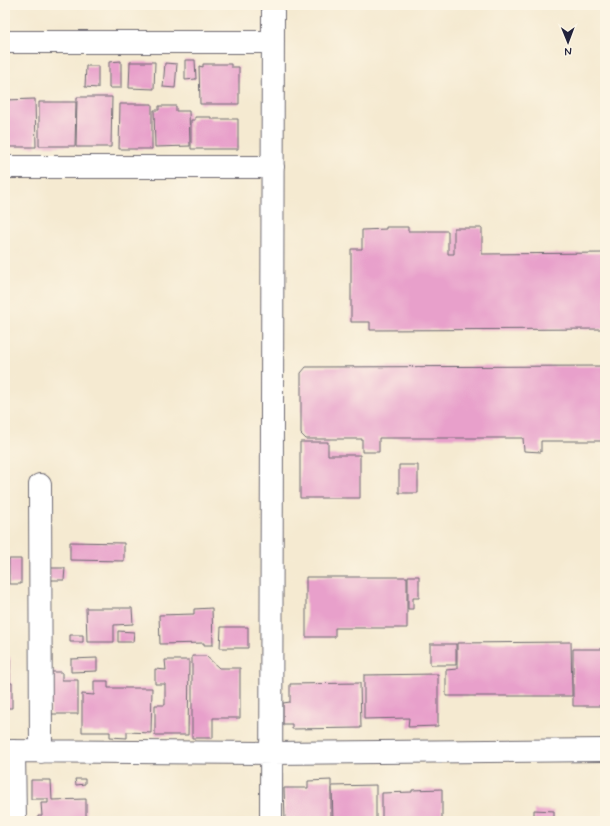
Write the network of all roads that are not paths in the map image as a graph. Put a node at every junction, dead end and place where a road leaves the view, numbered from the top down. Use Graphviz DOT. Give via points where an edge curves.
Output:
graph roads {
  1 [pos="273,5"];
  2 [pos="5,42"];
  3 [pos="273,42"];
  4 [pos="5,167"];
  5 [pos="272,167"];
  6 [pos="40,484"];
  7 [pos="605,750"];
  8 [pos="10,751"];
  9 [pos="40,752"];
  10 [pos="272,753"];
  11 [pos="15,821"];
  12 [pos="271,821"];
  1 -- 3 [label="street"];
  2 -- 3 [label="street"];
  3 -- 5 [label="street"];
  4 -- 5 [label="street"];
  5 -- 10 [label="street"];
  6 -- 9 [label="street"];
  7 -- 10 [label="street"];
  8 -- 9 [label="street"];
  8 -- 11 [label="street"];
  9 -- 10 [label="street"];
  10 -- 12 [label="street"];
}
